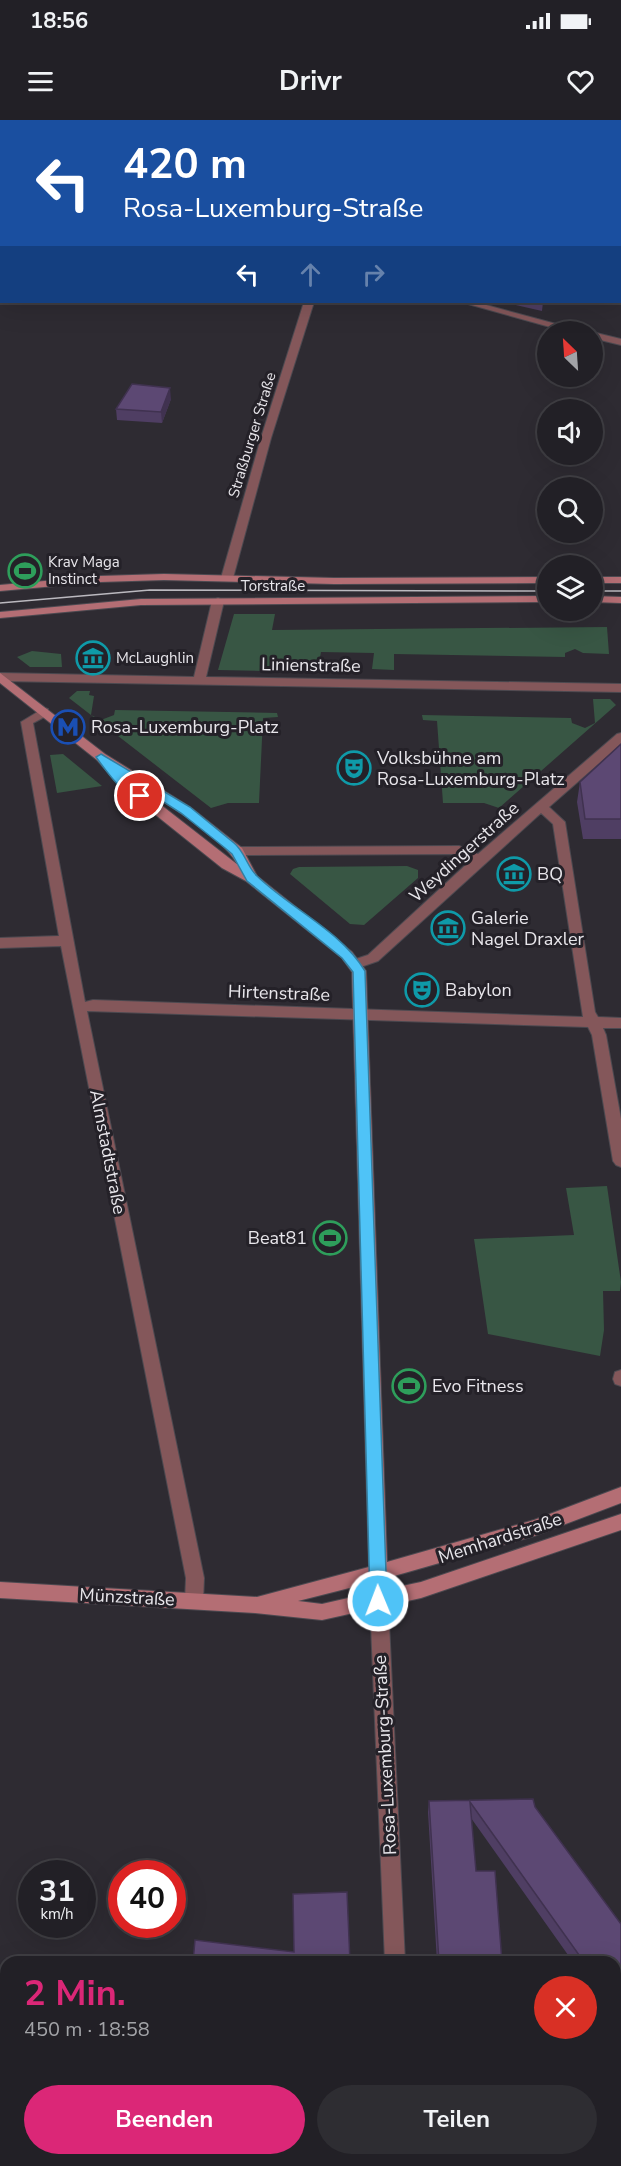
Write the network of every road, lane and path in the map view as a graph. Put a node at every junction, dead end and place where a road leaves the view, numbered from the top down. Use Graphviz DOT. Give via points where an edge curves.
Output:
graph roads {
  1 [pos="309,303"];
  2 [pos="470,303"];
  3 [pos="539,321"];
  4 [pos="603,337"];
  5 [pos="621,342"];
  6 [pos="227,578"];
  7 [pos="537,580"];
  8 [pos="603,580"];
  9 [pos="621,580"];
  10 [pos="0,588"];
  11 [pos="537,599"];
  12 [pos="603,599"];
  13 [pos="621,600"];
  14 [pos="218,602"];
  15 [pos="0,615"];
  16 [pos="1,675"];
  17 [pos="199,681"];
  18 [pos="621,688"];
  19 [pos="44,712"];
  20 [pos="621,737"];
  21 [pos="101,757"];
  22 [pos="541,807"];
  23 [pos="237,851"];
  24 [pos="479,860"];
  25 [pos="251,878"];
  26 [pos="67,941"];
  27 [pos="0,943"];
  28 [pos="355,964"];
  29 [pos="79,1008"];
  30 [pos="361,1015"];
  31 [pos="593,1022"];
  32 [pos="621,1023"];
  33 [pos="621,1161"];
  34 [pos="621,1495"];
  35 [pos="621,1522"];
  36 [pos="378,1575"];
  37 [pos="0,1590"];
  38 [pos="194,1601"];
  39 [pos="378,1601"];
  40 [pos="255,1605"];
  41 [pos="395,1956"];
  1 -- 6 [label="street, Straßburger Straße"];
  2 -- 3 [label="street"];
  4 -- 5 [label="street"];
  6 -- 7 [label="street, Torstraße"];
  6 -- 10 [label="street, Torstraße" via="99,579"];
  8 -- 9 [label="street"];
  11 -- 14 [label="street, Torstraße"];
  12 -- 13 [label="street"];
  14 -- 15 [label="street, Torstraße" via="125,603"];
  14 -- 17 [label="street"];
  16 -- 17 [label="street, Linienstraße"];
  16 -- 19 [label="street"];
  17 -- 18 [label="street, Linienstraße"];
  19 -- 21 [label="street"];
  19 -- 26 [label="street, Almstadtstraße" via="27,722"];
  20 -- 22 [label="street, Weydingerstraße"];
  21 -- 23 [label="street" via="186,810"];
  21 -- 25 [label="street" via="126,785 227,865"];
  22 -- 24 [label="street, Weydingerstraße"];
  22 -- 31 [label="street" via="559,822 588,1012"];
  23 -- 24 [label="street" via="459,850"];
  23 -- 25 [label="street"];
  24 -- 28 [label="street, Weydingerstraße" via="373,958"];
  25 -- 28 [label="street"];
  26 -- 27 [label="street"];
  26 -- 29 [label="street, Almstadtstraße"];
  28 -- 30 [label="street, Rosa-Luxemburg-Straße" via="359,971"];
  29 -- 30 [label="street, Hirtenstraße" via="93,1005"];
  29 -- 38 [label="street, Almstadtstraße" via="195,1578"];
  30 -- 31 [label="street, Hirtenstraße"];
  30 -- 36 [label="street, Rosa-Luxemburg-Straße"];
  31 -- 32 [label="street, Hirtenstraße"];
  31 -- 33 [label="street" via="599,1035"];
  34 -- 36 [label="street, Memhardstraße" via="565,1517"];
  35 -- 39 [label="street, Memhardstraße"];
  36 -- 39 [label="street, Rosa-Luxemburg-Straße"];
  36 -- 40 [label="street, Münzstraße"];
  37 -- 38 [label="street, Münzstraße"];
  38 -- 40 [label="street, Münzstraße"];
  39 -- 40 [label="street, Münzstraße" via="322,1612"];
  39 -- 41 [label="street, Rosa-Luxemburg-Straße"];
}
